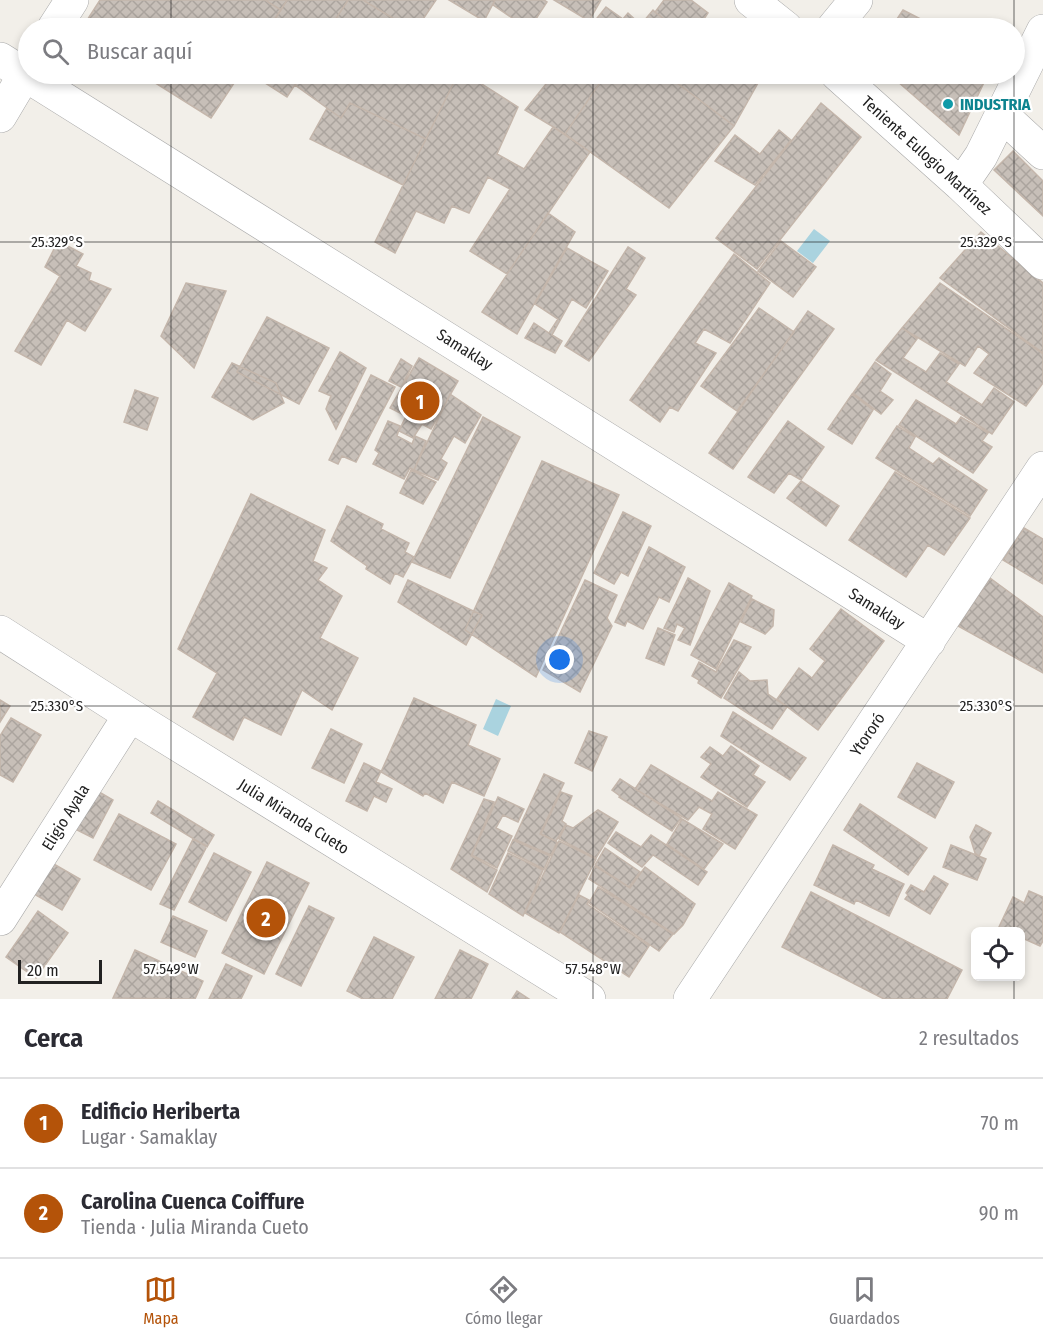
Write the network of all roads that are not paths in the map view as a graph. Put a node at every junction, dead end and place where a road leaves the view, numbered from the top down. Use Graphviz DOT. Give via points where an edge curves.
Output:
graph roads {
  1 [pos="72,0"];
  2 [pos="751,0"];
  3 [pos="856,0"];
  4 [pos="60,18"];
  5 [pos="774,18"];
  6 [pos="841,18"];
  7 [pos="1043,31"];
  8 [pos="18,67"];
  9 [pos="1025,68"];
  10 [pos="45,84"];
  11 [pos="848,84"];
  12 [pos="1017,84"];
  13 [pos="1002,115"];
  14 [pos="0,116"];
  15 [pos="1043,153"];
  16 [pos="961,185"];
  17 [pos="1043,263"];
  18 [pos="1043,468"];
  19 [pos="0,632"];
  20 [pos="929,640"];
  21 [pos="130,715"];
  22 [pos="0,919"];
  23 [pos="589,999"];
  24 [pos="690,999"];
  1 -- 4 [label="street"];
  2 -- 5 [label="street"];
  3 -- 6 [label="street"];
  7 -- 9 [label="street"];
  8 -- 14 [label="street"];
  10 -- 20 [label="street, Samaklay"];
  11 -- 16 [label="street, Teniente Eulogio Martínez"];
  12 -- 13 [label="street"];
  13 -- 15 [label="street"];
  13 -- 16 [label="street"];
  16 -- 17 [label="street, Teniente Eulogio Martínez"];
  18 -- 20 [label="street, Ytororó"];
  19 -- 21 [label="street, Julia Miranda Cueto"];
  20 -- 24 [label="street, Ytororó"];
  21 -- 22 [label="street, Eligio Ayala"];
  21 -- 23 [label="street, Julia Miranda Cueto"];
}
